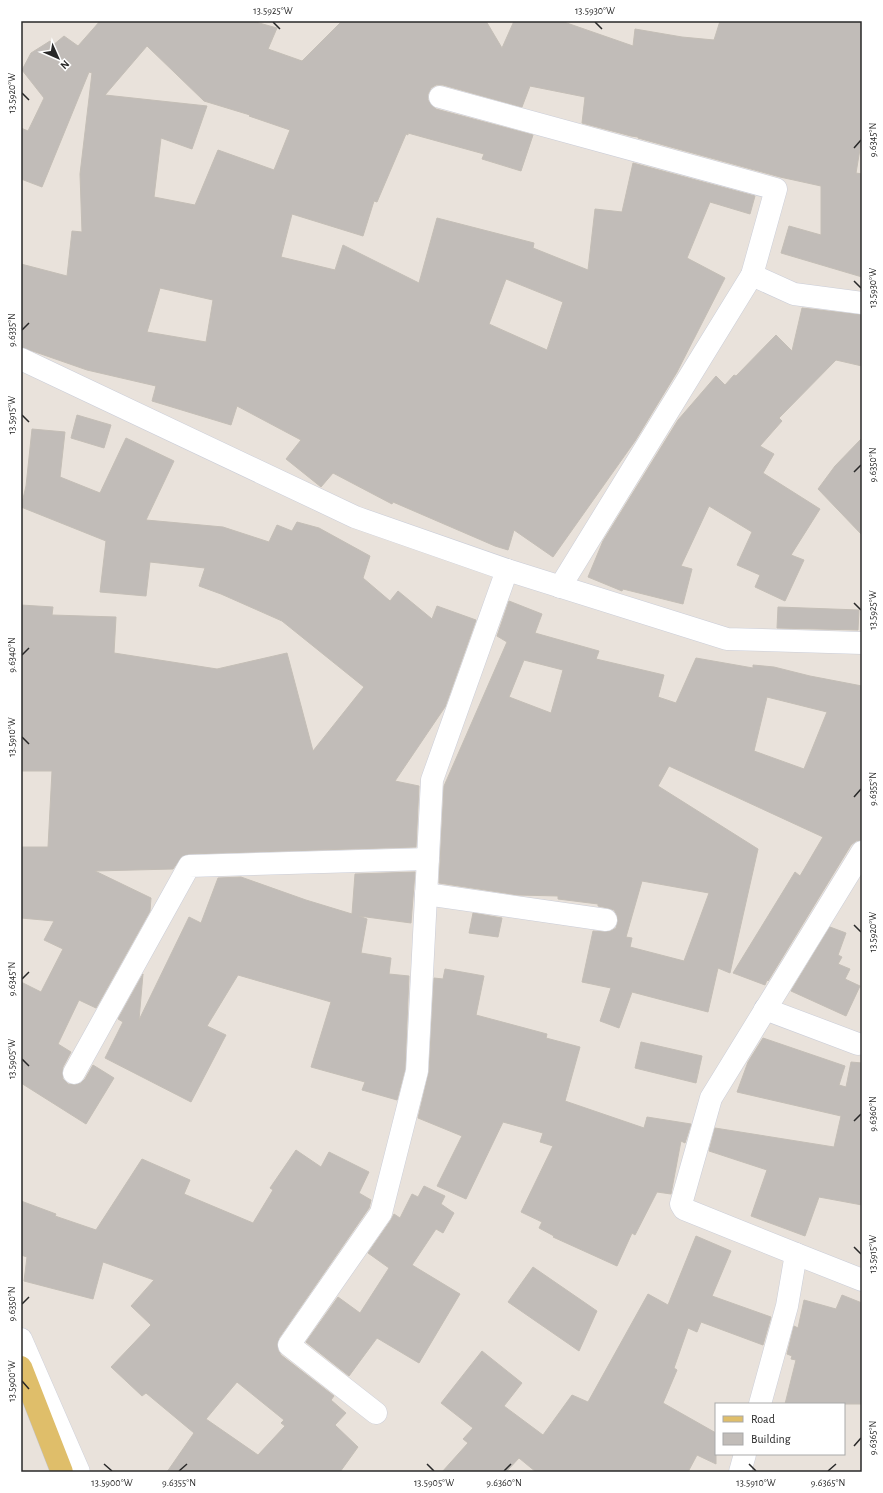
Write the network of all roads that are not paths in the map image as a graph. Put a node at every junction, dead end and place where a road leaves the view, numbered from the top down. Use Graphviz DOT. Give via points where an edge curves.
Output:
graph roads {
  1 [pos="440,97"];
  2 [pos="752,275"];
  3 [pos="862,303"];
  4 [pos="21,359"];
  5 [pos="507,570"];
  6 [pos="560,587"];
  7 [pos="862,643"];
  8 [pos="862,852"];
  9 [pos="428,859"];
  10 [pos="426,894"];
  11 [pos="606,920"];
  12 [pos="765,1009"];
  13 [pos="858,1044"];
  14 [pos="74,1073"];
  15 [pos="796,1254"];
  16 [pos="862,1280"];
  17 [pos="21,1339"];
  18 [pos="21,1367"];
  19 [pos="760,1403"];
  20 [pos="376,1413"];
  21 [pos="746,1455"];
  22 [pos="62,1472"];
  23 [pos="79,1472"];
  24 [pos="740,1472"];
  1 -- 2 [label="street" via="776,190"];
  2 -- 3 [label="street" via="794,294"];
  2 -- 6 [label="street"];
  4 -- 5 [label="street" via="355,517"];
  5 -- 6 [label="street"];
  5 -- 9 [label="street" via="432,780"];
  6 -- 7 [label="street" via="727,639"];
  8 -- 12 [label="street"];
  9 -- 10 [label="street"];
  9 -- 14 [label="street" via="189,866"];
  10 -- 11 [label="street"];
  10 -- 20 [label="street" via="417,1071 381,1213 289,1345"];
  12 -- 13 [label="street"];
  12 -- 15 [label="street" via="711,1098 681,1204 684,1209"];
  15 -- 16 [label="street"];
  15 -- 19 [label="street" via="787,1306"];
  17 -- 23 [label="street"];
  18 -- 22 [label="main road"];
  21 -- 24 [label="street"];
}
